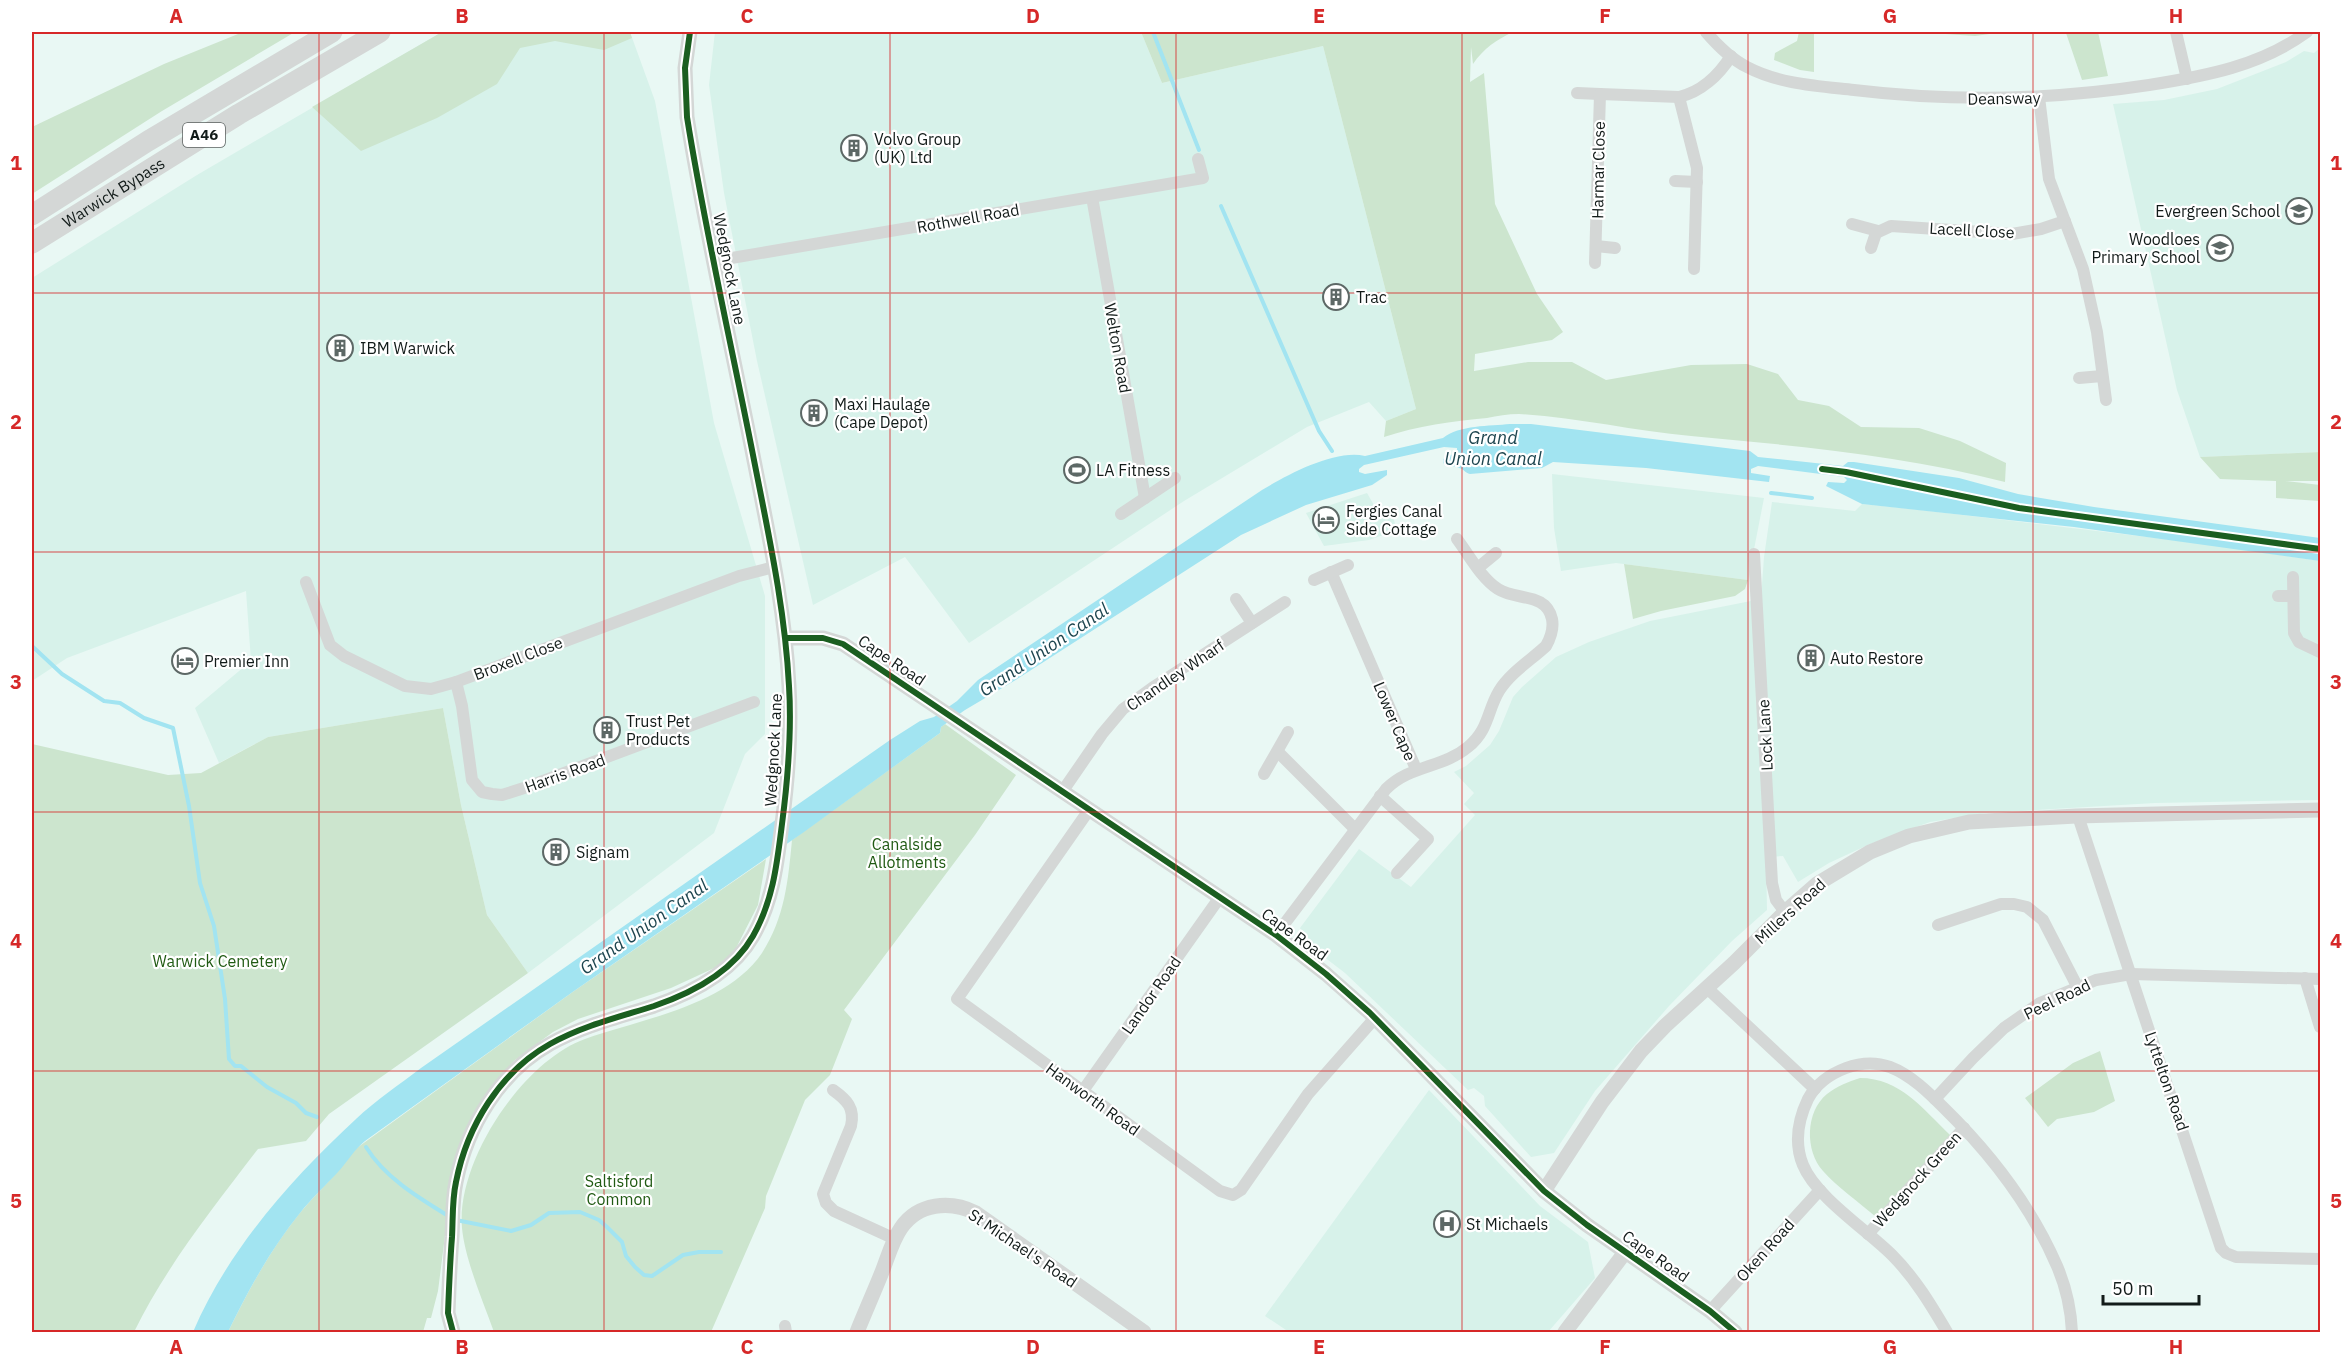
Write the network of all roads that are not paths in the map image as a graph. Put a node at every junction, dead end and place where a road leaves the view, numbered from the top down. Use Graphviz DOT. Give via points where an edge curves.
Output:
graph roads {
  1 [pos="332,32"];
  2 [pos="380,32"];
  3 [pos="690,32"];
  4 [pos="1706,32"];
  5 [pos="2176,32"];
  6 [pos="2307,32"];
  7 [pos="1731,56"];
  8 [pos="2187,79"];
  9 [pos="1577,93"];
  10 [pos="1600,94"];
  11 [pos="1679,97"];
  12 [pos="2039,97"];
  13 [pos="1198,159"];
  14 [pos="1675,181"];
  15 [pos="1697,182"];
  16 [pos="1092,197"];
  17 [pos="32,215"];
  18 [pos="2066,220"];
  19 [pos="1852,224"];
  20 [pos="1878,231"];
  21 [pos="32,243"];
  22 [pos="1596,246"];
  23 [pos="1615,248"];
  24 [pos="1871,248"];
  25 [pos="714,261"];
  26 [pos="1595,263"];
  27 [pos="1694,269"];
  28 [pos="2102,376"];
  29 [pos="2079,378"];
  30 [pos="2106,400"];
  31 [pos="1175,478"];
  32 [pos="1145,498"];
  33 [pos="1121,514"];
  34 [pos="1457,538"];
  35 [pos="1496,553"];
  36 [pos="1754,554"];
  37 [pos="1348,564"];
  38 [pos="774,567"];
  39 [pos="1479,567"];
  40 [pos="1331,572"];
  41 [pos="2293,577"];
  42 [pos="1314,580"];
  43 [pos="306,582"];
  44 [pos="2278,596"];
  45 [pos="2293,596"];
  46 [pos="1236,599"];
  47 [pos="1285,602"];
  48 [pos="1252,623"];
  49 [pos="786,638"];
  50 [pos="2320,652"];
  51 [pos="456,682"];
  52 [pos="754,702"];
  53 [pos="1288,732"];
  54 [pos="1278,752"];
  55 [pos="1416,769"];
  56 [pos="1264,774"];
  57 [pos="1062,792"];
  58 [pos="1380,796"];
  59 [pos="1089,810"];
  60 [pos="2320,810"];
  61 [pos="2078,816"];
  62 [pos="1355,830"];
  63 [pos="1396,873"];
  64 [pos="1220,897"];
  65 [pos="1785,912"];
  66 [pos="1938,925"];
  67 [pos="1276,935"];
  68 [pos="2131,974"];
  69 [pos="2305,978"];
  70 [pos="2320,979"];
  71 [pos="2077,986"];
  72 [pos="1707,988"];
  73 [pos="1375,1018"];
  74 [pos="2320,1027"];
  75 [pos="1815,1089"];
  76 [pos="833,1090"];
  77 [pos="1082,1092"];
  78 [pos="1935,1099"];
  79 [pos="1964,1128"];
  80 [pos="1820,1190"];
  81 [pos="1544,1191"];
  82 [pos="1868,1234"];
  83 [pos="895,1239"];
  84 [pos="1626,1251"];
  85 [pos="2320,1259"];
  86 [pos="1710,1311"];
  87 [pos="448,1313"];
  88 [pos="441,1332"];
  89 [pos="453,1332"];
  90 [pos="857,1332"];
  91 [pos="1144,1332"];
  92 [pos="1565,1332"];
  93 [pos="1735,1332"];
  94 [pos="1947,1332"];
  95 [pos="2072,1332"];
  1 -- 17 [label="highway, Warwick Bypass / A46"];
  2 -- 21 [label="highway, Warwick Bypass / A46" via="230,119"];
  3 -- 25 [label="street, Wedgnock Lane" via="685,68 687,117"];
  4 -- 7 [label="street, Deansway"];
  5 -- 8 [label="street"];
  6 -- 8 [label="street, Deansway" via="2255,60"];
  7 -- 11 [label="street" via="1698,90"];
  7 -- 12 [label="street, Deansway" via="1766,75 1822,86 1937,98"];
  8 -- 12 [label="street, Deansway"];
  9 -- 10 [label="street"];
  10 -- 11 [label="street"];
  10 -- 22 [label="street, Harmar Close"];
  11 -- 15 [label="street" via="1696,160"];
  12 -- 18 [label="street" via="2049,178"];
  13 -- 16 [label="street, Rothwell Road" via="1203,178"];
  14 -- 15 [label="street"];
  15 -- 27 [label="street"];
  16 -- 25 [label="street, Rothwell Road"];
  16 -- 32 [label="street, Welton Road"];
  18 -- 20 [label="street, Lacell Close" via="2012,234 1891,226"];
  18 -- 28 [label="street" via="2084,269"];
  19 -- 20 [label="street, Lacell Close"];
  20 -- 24 [label="street"];
  22 -- 23 [label="street"];
  22 -- 26 [label="street, Harmar Close"];
  25 -- 38 [label="street, Wedgnock Lane"];
  28 -- 29 [label="street"];
  28 -- 30 [label="street"];
  31 -- 32 [label="street"];
  32 -- 33 [label="street"];
  34 -- 39 [label="street"];
  35 -- 39 [label="street"];
  36 -- 65 [label="street, Lock Lane" via="1772,883 1776,900"];
  37 -- 40 [label="street"];
  38 -- 49 [label="street, Wedgnock Lane"];
  38 -- 51 [label="street, Broxell Close" via="718,584"];
  39 -- 55 [label="street" via="1497,589 1544,605 1551,615 1552,634 1546,646 1503,686 1475,741 1458,755"];
  40 -- 42 [label="street"];
  40 -- 55 [label="street, Lower Cape"];
  41 -- 45 [label="street"];
  43 -- 51 [label="street, Broxell Close" via="330,645 344,656 405,686 431,689"];
  44 -- 45 [label="street"];
  45 -- 50 [label="street" via="2296,638"];
  46 -- 48 [label="street"];
  47 -- 48 [label="street, Chandley Wharf"];
  48 -- 57 [label="street, Chandley Wharf" via="1123,709"];
  49 -- 57 [label="street, Cape Road" via="813,637 843,644"];
  49 -- 87 [label="street, Wedgnock Lane" via="790,711 787,786 770,902 751,941 712,979 664,1002 562,1038 519,1065 490,1100 471,1136 456,1181"];
  51 -- 52 [label="street, Harris Road" via="472,780 482,792 502,795"];
  53 -- 54 [label="street"];
  54 -- 56 [label="street"];
  54 -- 62 [label="street"];
  55 -- 58 [label="street, Lower Cape" via="1392,783"];
  57 -- 59 [label="street, Cape Road"];
  58 -- 62 [label="street, Lower Cape"];
  58 -- 63 [label="street" via="1428,839"];
  59 -- 64 [label="street, Cape Road"];
  59 -- 77 [label="street, Hanworth Road" via="957,999"];
  60 -- 61 [label="street, Millers Road"];
  61 -- 65 [label="street, Millers Road" via="1969,822 1909,836 1839,870"];
  61 -- 68 [label="street, Lyttelton Road"];
  62 -- 67 [label="street, Lower Cape"];
  64 -- 67 [label="street, Cape Road"];
  64 -- 77 [label="street, Landor Road"];
  65 -- 72 [label="street, Millers Road"];
  66 -- 71 [label="street" via="2001,904 2027,907 2043,920"];
  67 -- 73 [label="street, Cape Road"];
  68 -- 69 [label="street, Peel Road"];
  68 -- 71 [label="street, Peel Road"];
  68 -- 85 [label="street, Lyttelton Road" via="2221,1248 2236,1257"];
  69 -- 70 [label="street, Peel Road"];
  69 -- 74 [label="street"];
  71 -- 78 [label="street, Peel Road" via="2004,1028"];
  72 -- 75 [label="street"];
  72 -- 81 [label="street, Millers Road" via="1630,1065"];
  73 -- 77 [label="street, Hanworth Road" via="1315,1085 1236,1194 1220,1191"];
  73 -- 81 [label="street, Cape Road"];
  75 -- 78 [label="street, Wedgnock Green" via="1842,1069 1879,1064 1902,1073"];
  75 -- 80 [label="street, Wedgnock Green" via="1797,1134 1803,1166"];
  76 -- 83 [label="street" via="848,1102 853,1115 823,1194 826,1203 834,1211"];
  78 -- 79 [label="street"];
  79 -- 82 [label="street, Wedgnock Green"];
  79 -- 95 [label="street" via="2015,1190 2048,1247 2065,1290"];
  80 -- 82 [label="street, Wedgnock Green"];
  80 -- 86 [label="street, Oken Road"];
  81 -- 84 [label="street, Cape Road"];
  82 -- 94 [label="street" via="1913,1279"];
  83 -- 90 [label="street, St Michael's Road"];
  83 -- 91 [label="street, St Michael's Road" via="906,1222 928,1207 946,1204 966,1208"];
  84 -- 86 [label="street, Cape Road"];
  84 -- 92 [label="street"];
  86 -- 93 [label="street, Cape Road"];
  87 -- 88 [label="street, Wedgnock Lane"];
  87 -- 89 [label="street, Wedgnock Lane"];
}
